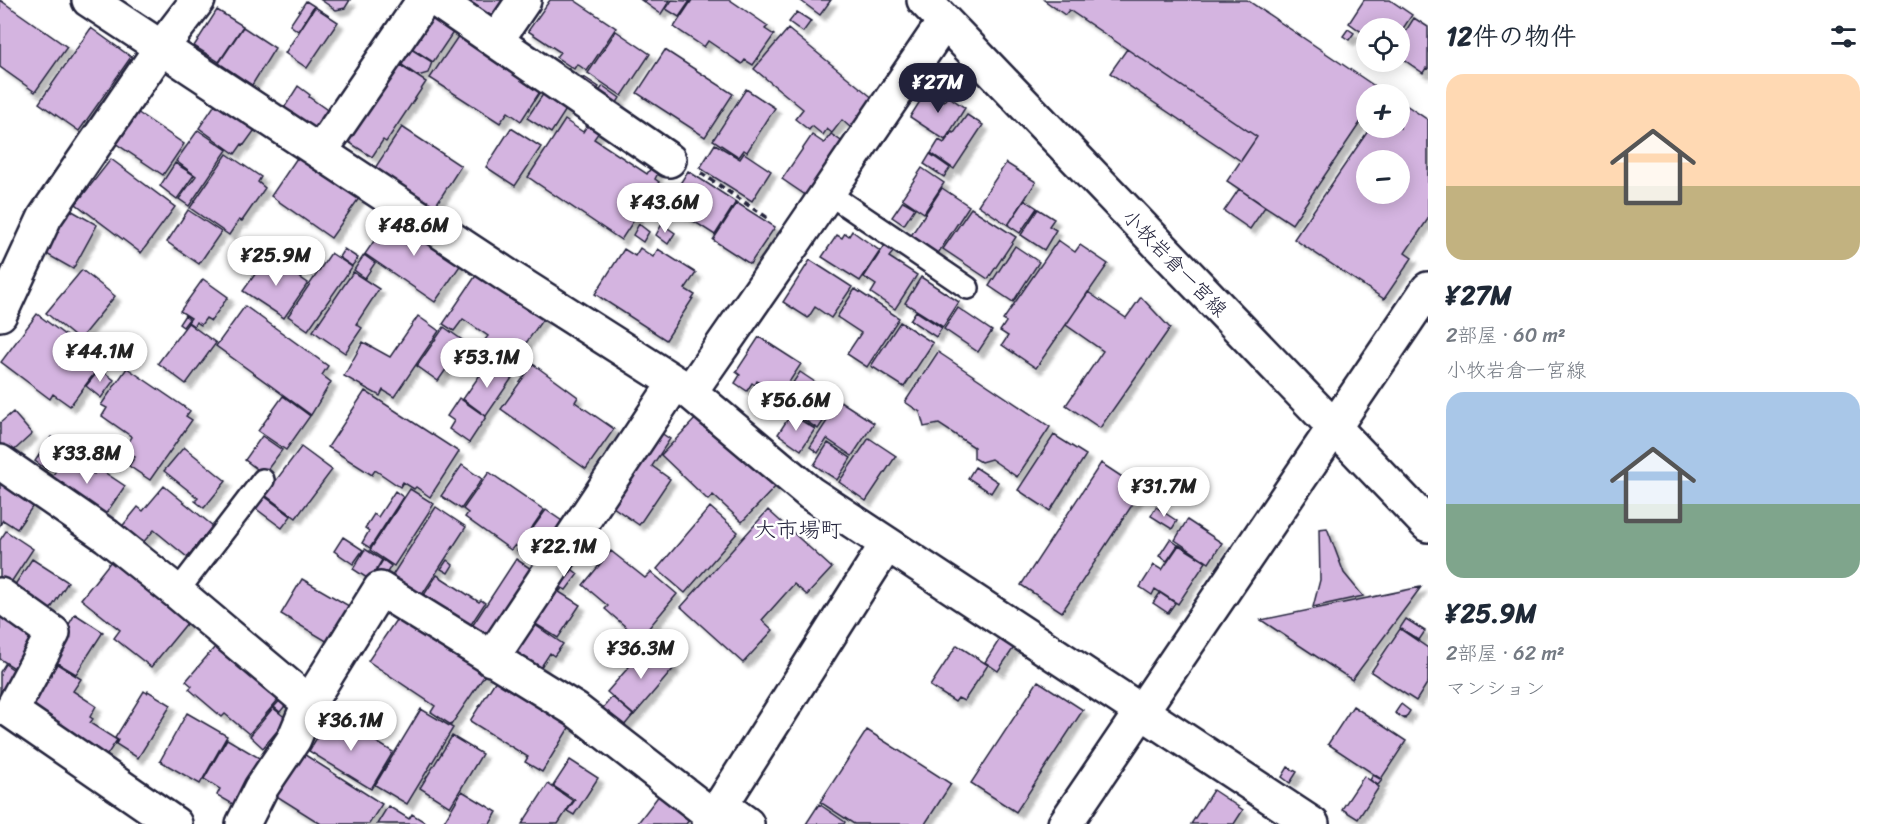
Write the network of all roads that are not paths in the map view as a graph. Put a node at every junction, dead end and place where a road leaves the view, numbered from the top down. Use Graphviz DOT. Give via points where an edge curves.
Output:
graph roads {
  1 [pos="89,0"];
  2 [pos="198,0"];
  3 [pos="424,0"];
  4 [pos="436,0"];
  5 [pos="524,0"];
  6 [pos="934,11"];
  7 [pos="496,41"];
  8 [pos="161,48"];
  9 [pos="320,152"];
  10 [pos="669,160"];
  11 [pos="828,193"];
  12 [pos="968,288"];
  13 [pos="1428,289"];
  14 [pos="0,314"];
  15 [pos="682,387"];
  16 [pos="1334,428"];
  17 [pos="0,462"];
  18 [pos="263,480"];
  19 [pos="1428,525"];
  20 [pos="887,544"];
  21 [pos="177,592"];
  22 [pos="0,595"];
  23 [pos="491,658"];
  24 [pos="309,703"];
  25 [pos="1142,710"];
  26 [pos="723,818"];
  27 [pos="175,824"];
  28 [pos="243,824"];
  29 [pos="1065,824"];
  30 [pos="1312,824"];
  1 -- 8 [label="street"];
  2 -- 8 [label="street"];
  3 -- 9 [label="street"];
  4 -- 7 [label="street"];
  5 -- 7 [label="street"];
  6 -- 11 [label="street"];
  6 -- 16 [label="street, 小牧岩倉一宮線"];
  7 -- 10 [label="street"];
  8 -- 9 [label="street"];
  8 -- 14 [label="street" via="45,216"];
  9 -- 15 [label="street"];
  11 -- 12 [label="lane"];
  11 -- 15 [label="street"];
  13 -- 16 [label="street"];
  15 -- 20 [label="street" via="810,493"];
  15 -- 23 [label="street"];
  16 -- 19 [label="street, 小牧岩倉一宮線"];
  16 -- 25 [label="street"];
  17 -- 21 [label="street" via="107,536"];
  18 -- 21 [label="lane"];
  20 -- 25 [label="street"];
  20 -- 26 [label="street"];
  21 -- 24 [label="street"];
  22 -- 27 [label="street" via="53,633 11,711"];
  23 -- 24 [label="street" via="380,589"];
  23 -- 26 [label="street" via="576,710"];
  24 -- 28 [label="street" via="294,739 261,788"];
  25 -- 29 [label="street"];
  25 -- 30 [label="street"];
}
